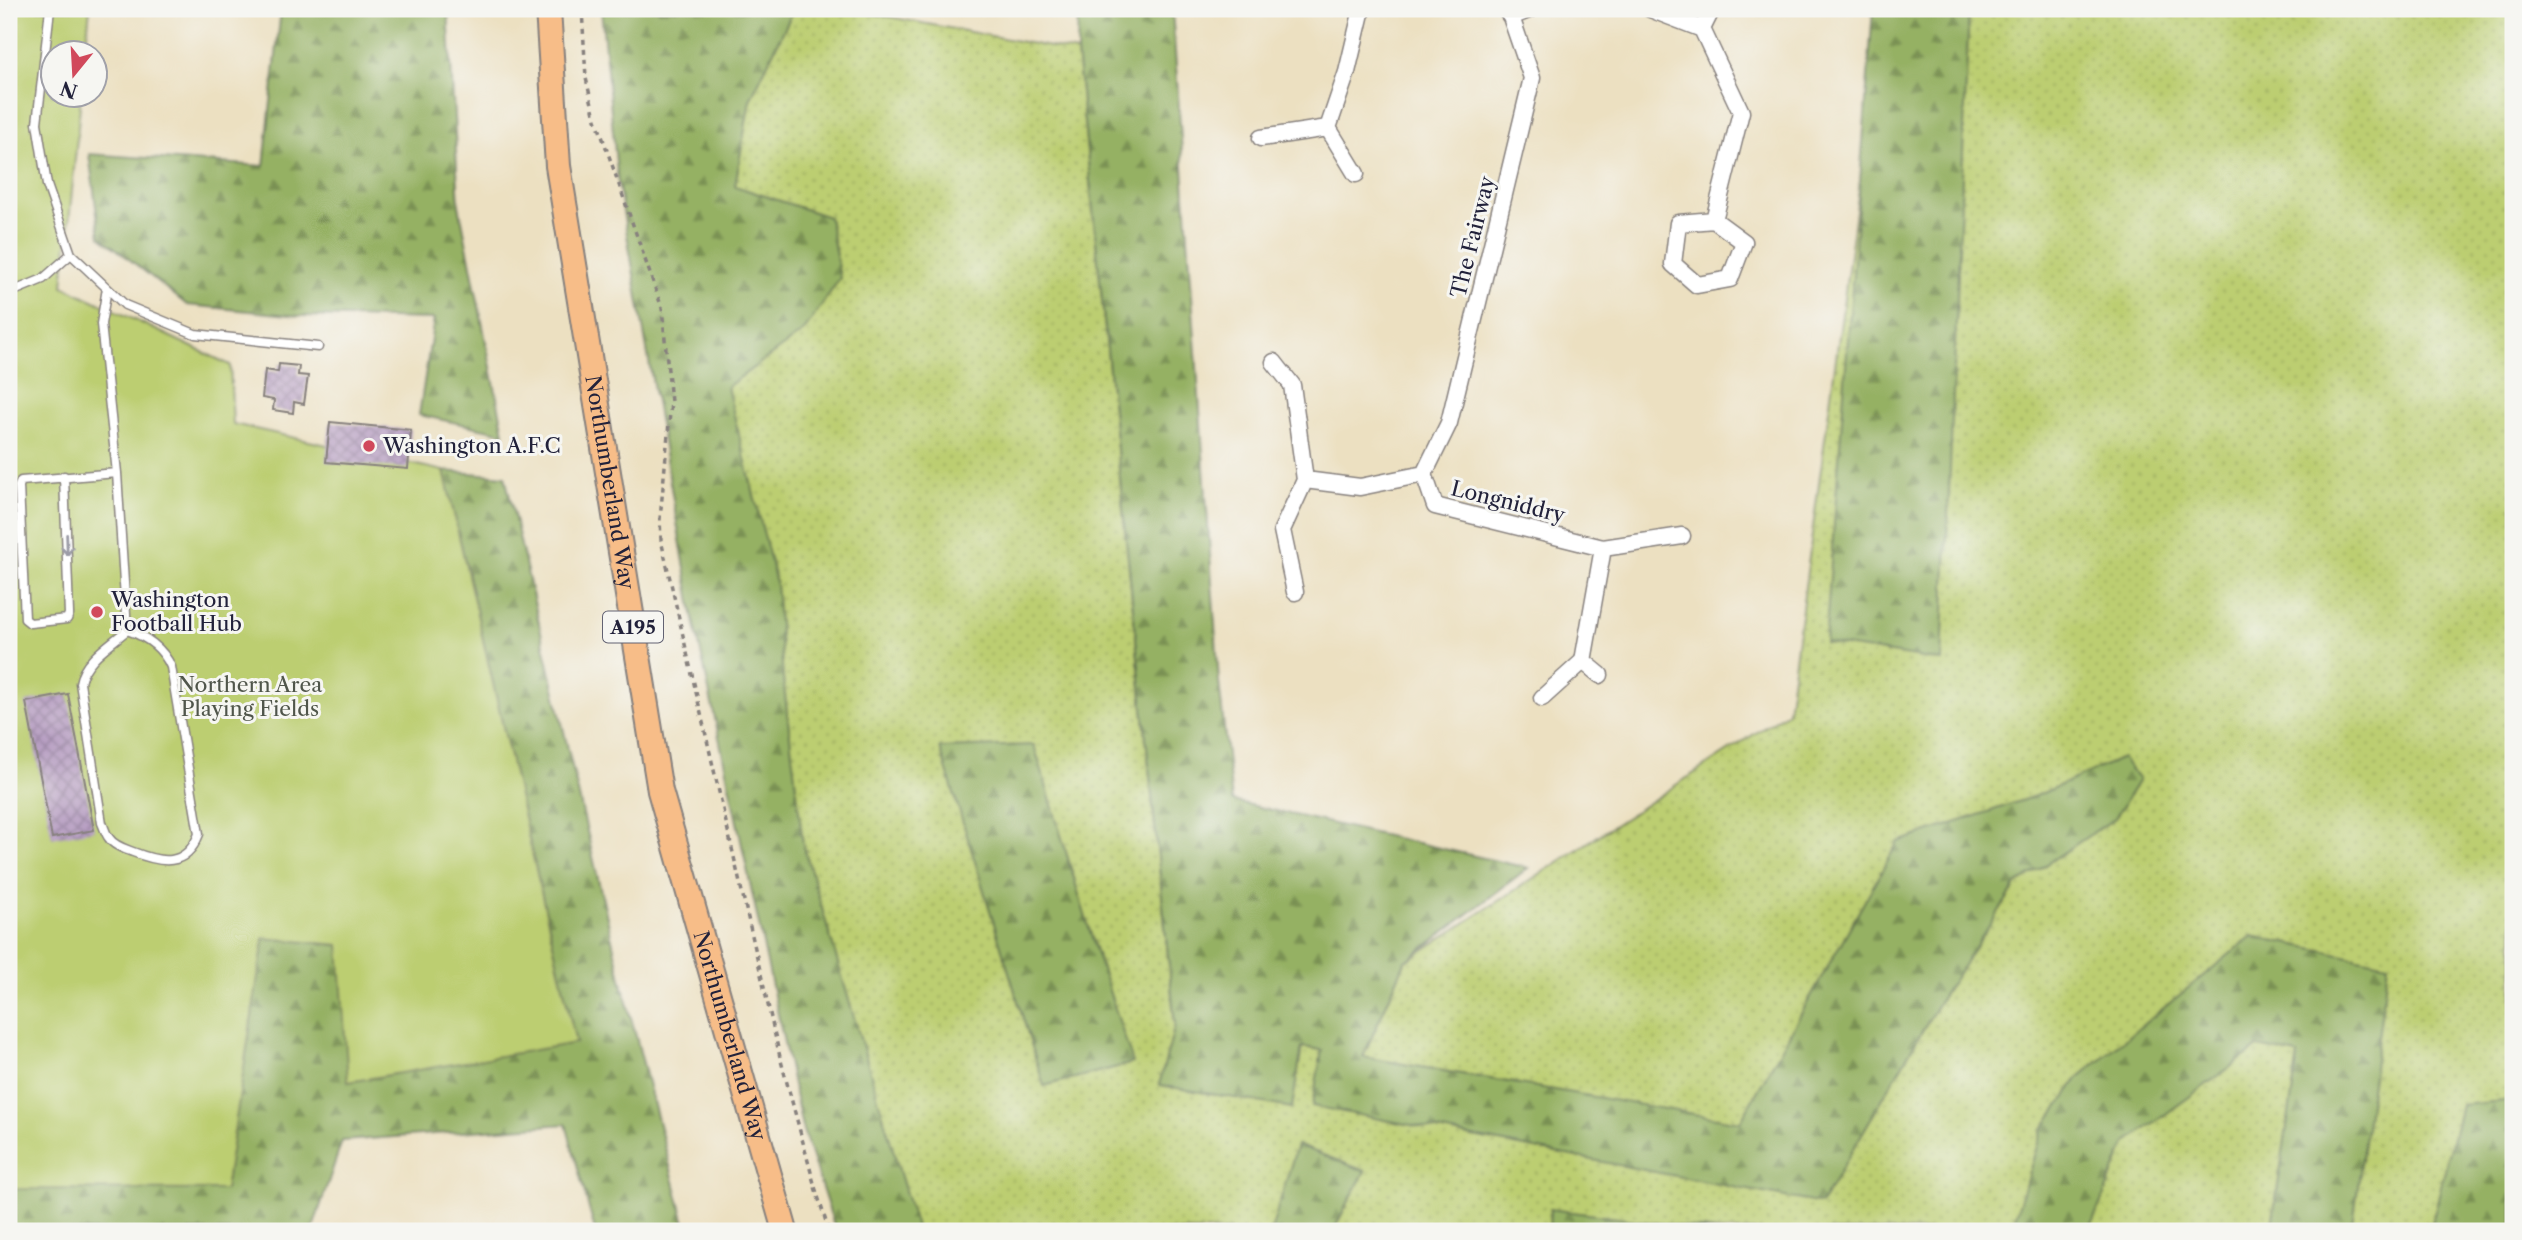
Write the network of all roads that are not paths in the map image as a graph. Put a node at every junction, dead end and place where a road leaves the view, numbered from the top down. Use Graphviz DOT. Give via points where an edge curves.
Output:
graph roads {
  1 [pos="50,9"];
  2 [pos="548,9"];
  3 [pos="1362,9"];
  4 [pos="1531,9"];
  5 [pos="1650,9"];
  6 [pos="1712,9"];
  7 [pos="1508,13"];
  8 [pos="1702,29"];
  9 [pos="1328,128"];
  10 [pos="1261,138"];
  11 [pos="1356,174"];
  12 [pos="1714,220"];
  13 [pos="71,254"];
  14 [pos="107,288"];
  15 [pos="9,293"];
  16 [pos="318,347"];
  17 [pos="1274,362"];
  18 [pos="117,473"];
  19 [pos="1424,474"];
  20 [pos="64,476"];
  21 [pos="1305,480"];
  22 [pos="1682,536"];
  23 [pos="1604,548"];
  24 [pos="1295,592"];
  25 [pos="127,630"];
  26 [pos="1583,661"];
  27 [pos="1600,675"];
  28 [pos="1542,698"];
  29 [pos="785,1231"];
  1 -- 13 [label="lane" via="37,124 47,185"];
  2 -- 29 [label="main road, Northumberland Way / A195" via="558,166 660,791"];
  3 -- 9 [label="street"];
  4 -- 7 [label="street"];
  5 -- 8 [label="street"];
  6 -- 8 [label="street"];
  7 -- 19 [label="street, The Fairway" via="1532,78 1449,423"];
  8 -- 12 [label="street" via="1741,112"];
  9 -- 10 [label="street"];
  9 -- 11 [label="street"];
  12 -- 12 [label="street" via="1678,223 1673,264 1697,285 1730,279 1744,242"];
  13 -- 14 [label="lane"];
  13 -- 15 [label="lane" via="43,279"];
  14 -- 16 [label="lane" via="125,304 195,334"];
  14 -- 18 [label="lane" via="101,324"];
  17 -- 21 [label="street" via="1292,385"];
  18 -- 20 [label="lane"];
  18 -- 25 [label="lane"];
  19 -- 21 [label="street" via="1360,487"];
  19 -- 23 [label="street, Longniddry" via="1435,506"];
  20 -- 20 [label="lane, one-way" via="69,614 67,619 30,623 25,619 20,481"];
  21 -- 24 [label="street" via="1282,530"];
  22 -- 23 [label="street, Longniddry"];
  23 -- 26 [label="street"];
  25 -- 25 [label="lane" via="144,636 171,667 199,834 183,856 171,861 121,847 109,838 102,823 80,683 93,659"];
  26 -- 27 [label="street"];
  26 -- 28 [label="street"];
}
